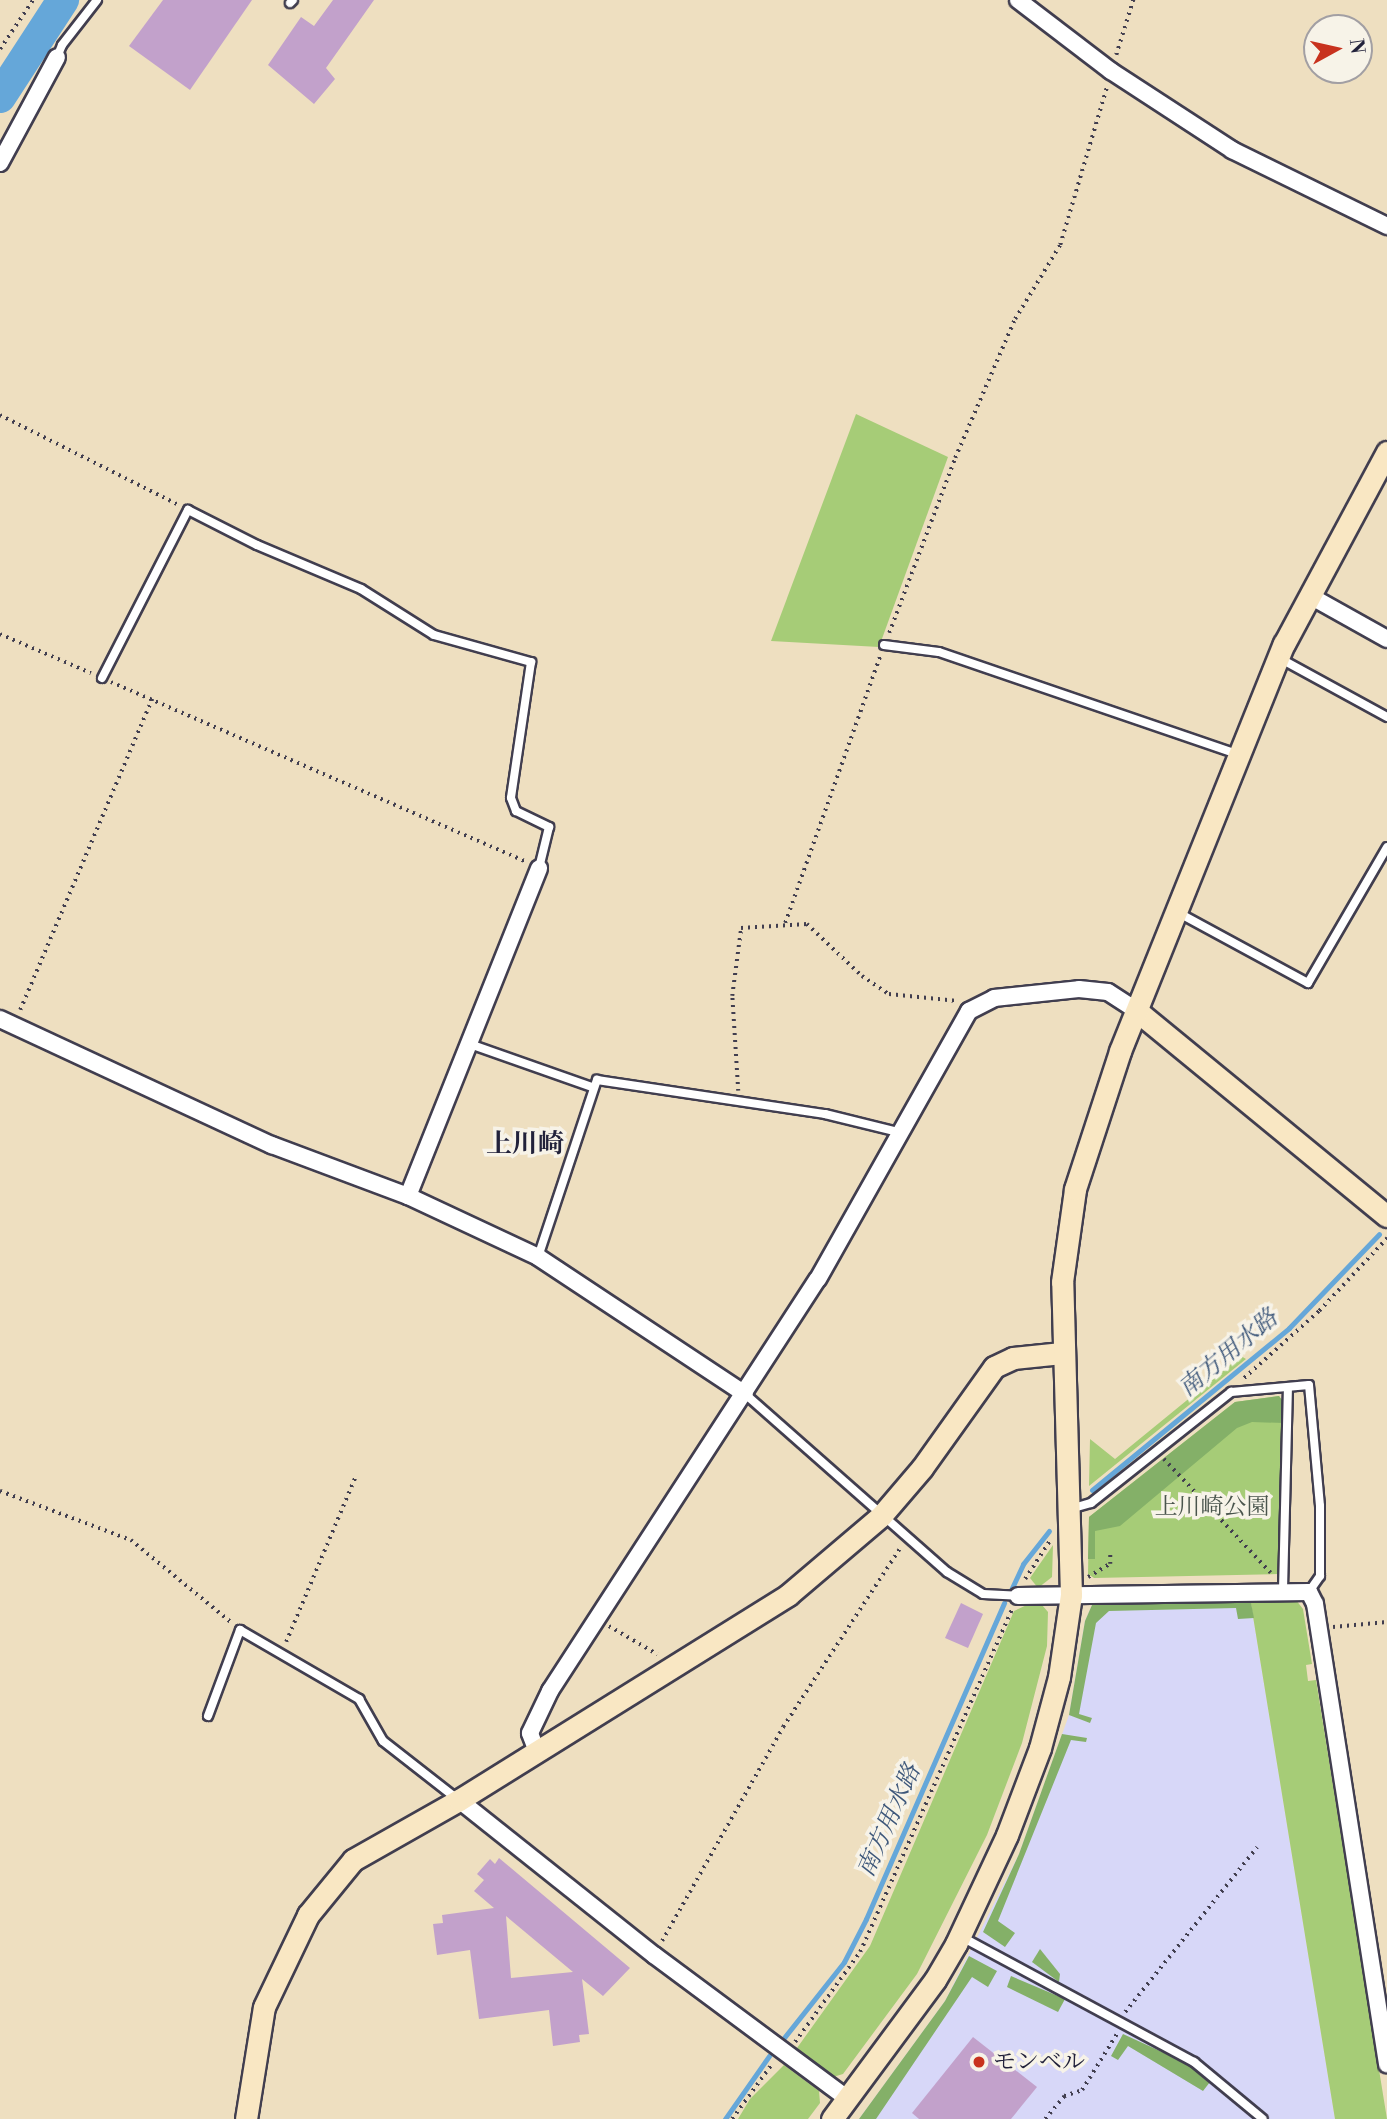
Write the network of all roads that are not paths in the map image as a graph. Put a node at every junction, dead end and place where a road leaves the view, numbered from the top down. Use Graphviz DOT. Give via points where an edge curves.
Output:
graph roads {
  1 [pos="97,0"];
  2 [pos="1018,0"];
  3 [pos="57,57"];
  4 [pos="0,163"];
  5 [pos="1387,226"];
  6 [pos="1387,452"];
  7 [pos="1310,596"];
  8 [pos="1387,639"];
  9 [pos="884,645"];
  10 [pos="1278,657"];
  11 [pos="102,678"];
  12 [pos="1387,717"];
  13 [pos="1237,754"];
  14 [pos="1387,847"];
  15 [pos="539,868"];
  16 [pos="1174,911"];
  17 [pos="1137,1011"];
  18 [pos="7,1021"];
  19 [pos="470,1044"];
  20 [pos="592,1087"];
  21 [pos="902,1133"];
  22 [pos="408,1196"];
  23 [pos="1387,1216"];
  24 [pos="538,1257"];
  25 [pos="1062,1353"];
  26 [pos="1288,1388"];
  27 [pos="746,1394"];
  28 [pos="1069,1509"];
  29 [pos="881,1516"];
  30 [pos="1278,1584"];
  31 [pos="1309,1592"];
  32 [pos="1071,1595"];
  33 [pos="1018,1596"];
  34 [pos="208,1716"];
  35 [pos="536,1749"];
  36 [pos="459,1800"];
  37 [pos="960,1936"];
  38 [pos="1387,2064"];
  39 [pos="848,2099"];
  40 [pos="246,2119"];
  41 [pos="832,2119"];
  42 [pos="1263,2119"];
  1 -- 3 [label="lane"];
  2 -- 5 [label="street" via="1111,71 1232,150"];
  3 -- 4 [label="street"];
  6 -- 7 [label="street"];
  7 -- 8 [label="street"];
  7 -- 10 [label="street"];
  9 -- 13 [label="lane" via="939,652"];
  10 -- 12 [label="lane"];
  10 -- 13 [label="street"];
  11 -- 15 [label="lane" via="188,510 361,589 433,635 531,662 511,798 516,811 549,827"];
  13 -- 16 [label="street"];
  14 -- 16 [label="lane" via="1308,983"];
  15 -- 19 [label="street"];
  16 -- 17 [label="street"];
  17 -- 21 [label="street" via="1108,992 1079,989 993,998 973,1007"];
  17 -- 23 [label="street"];
  17 -- 25 [label="street" via="1075,1189 1064,1260"];
  18 -- 22 [label="street" via="272,1145"];
  19 -- 20 [label="lane"];
  19 -- 22 [label="street"];
  20 -- 21 [label="lane" via="602,1079 825,1114"];
  20 -- 24 [label="lane"];
  21 -- 27 [label="street"];
  22 -- 24 [label="street"];
  24 -- 27 [label="street"];
  25 -- 28 [label="street"];
  25 -- 29 [label="street" via="1013,1358 994,1367 922,1468"];
  26 -- 28 [label="lane" via="1231,1392 1091,1503"];
  26 -- 30 [label="lane"];
  26 -- 31 [label="lane" via="1309,1385 1320,1482 1320,1576"];
  27 -- 29 [label="lane"];
  27 -- 35 [label="street" via="532,1726"];
  28 -- 32 [label="street"];
  29 -- 33 [label="lane" via="975,1591"];
  29 -- 35 [label="street" via="788,1595"];
  30 -- 31 [label="street"];
  30 -- 32 [label="street"];
  31 -- 38 [label="street"];
  32 -- 33 [label="street"];
  32 -- 37 [label="street" via="1059,1677 1040,1748 1007,1835"];
  34 -- 36 [label="lane" via="240,1630 359,1699 383,1741"];
  35 -- 36 [label="street"];
  36 -- 39 [label="street" via="654,1955"];
  36 -- 40 [label="street" via="353,1860 308,1916 264,2007"];
  37 -- 39 [label="street" via="935,1980"];
  37 -- 42 [label="lane" via="1194,2062"];
  39 -- 41 [label="street"];
}
